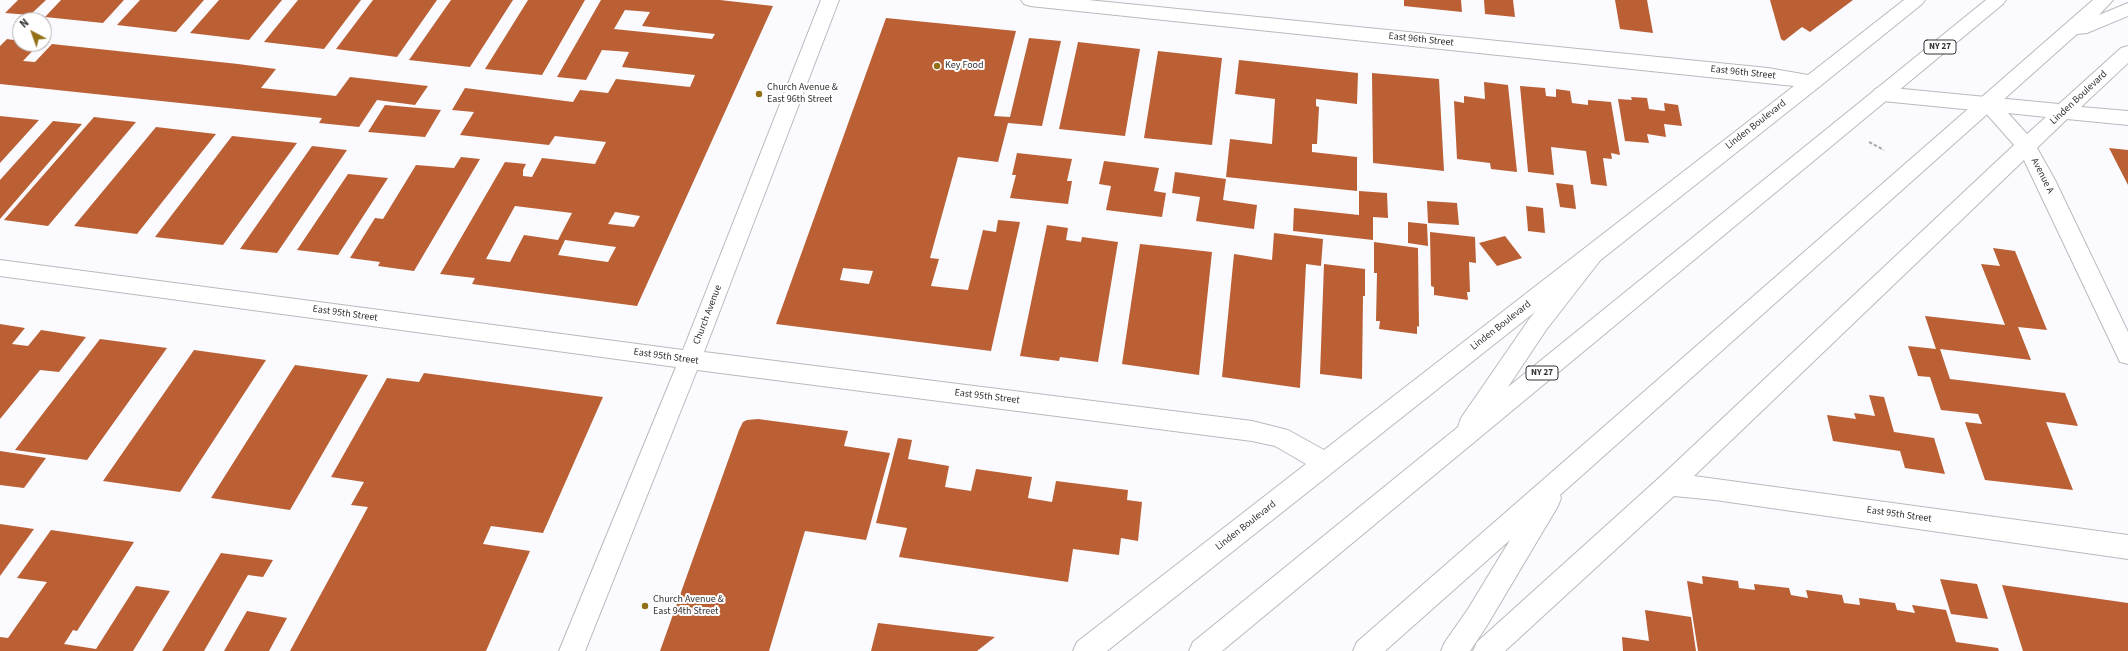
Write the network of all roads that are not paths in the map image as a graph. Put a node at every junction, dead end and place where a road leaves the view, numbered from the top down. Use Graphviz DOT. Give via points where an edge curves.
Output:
graph roads {
  1 [pos="830,0"];
  2 [pos="1030,0"];
  3 [pos="1916,0"];
  4 [pos="1997,0"];
  5 [pos="2104,0"];
  6 [pos="2128,9"];
  7 [pos="2065,35"];
  8 [pos="2128,52"];
  9 [pos="1812,82"];
  10 [pos="1882,94"];
  11 [pos="1988,103"];
  12 [pos="2065,111"];
  13 [pos="2128,118"];
  14 [pos="2026,146"];
  15 [pos="1599,249"];
  16 [pos="0,268"];
  17 [pos="2128,355"];
  18 [pos="690,360"];
  19 [pos="1455,446"];
  20 [pos="1325,463"];
  21 [pos="1560,480"];
  22 [pos="1669,486"];
  23 [pos="2128,547"];
  24 [pos="572,651"];
  25 [pos="1086,651"];
  26 [pos="1202,651"];
  27 [pos="1366,651"];
  28 [pos="1454,651"];
  29 [pos="1486,651"];
  1 -- 18 [label="main road, Church Avenue"];
  2 -- 9 [label="main road, East 96th Street" via="1760,74"];
  3 -- 9 [label="main road, Linden Boulevard"];
  4 -- 10 [label="main road, NY 27"];
  5 -- 7 [label="main road"];
  6 -- 7 [label="main road"];
  7 -- 11 [label="main road"];
  8 -- 12 [label="main road, Linden Boulevard"];
  9 -- 15 [label="main road, Linden Boulevard"];
  10 -- 11 [label="main road"];
  10 -- 19 [label="main road, NY 27"];
  11 -- 12 [label="main road"];
  11 -- 14 [label="main road, Avenue A"];
  11 -- 21 [label="main road"];
  12 -- 13 [label="main road"];
  12 -- 14 [label="main road, Linden Boulevard"];
  14 -- 17 [label="main road, Avenue A" via="2045,180"];
  14 -- 22 [label="main road, Linden Boulevard"];
  15 -- 19 [label="main road" via="1538,324"];
  15 -- 20 [label="main road, Linden Boulevard"];
  16 -- 18 [label="main road, East 95th Street"];
  18 -- 20 [label="main road, East 95th Street" via="1252,431 1280,437"];
  18 -- 24 [label="main road, Church Avenue"];
  19 -- 26 [label="main road, NY 27"];
  20 -- 25 [label="main road, Linden Boulevard"];
  21 -- 27 [label="main road"];
  21 -- 28 [label="main road" via="1477,618"];
  22 -- 23 [label="main road, East 95th Street" via="1715,489"];
  22 -- 29 [label="main road, Linden Boulevard"];
}
